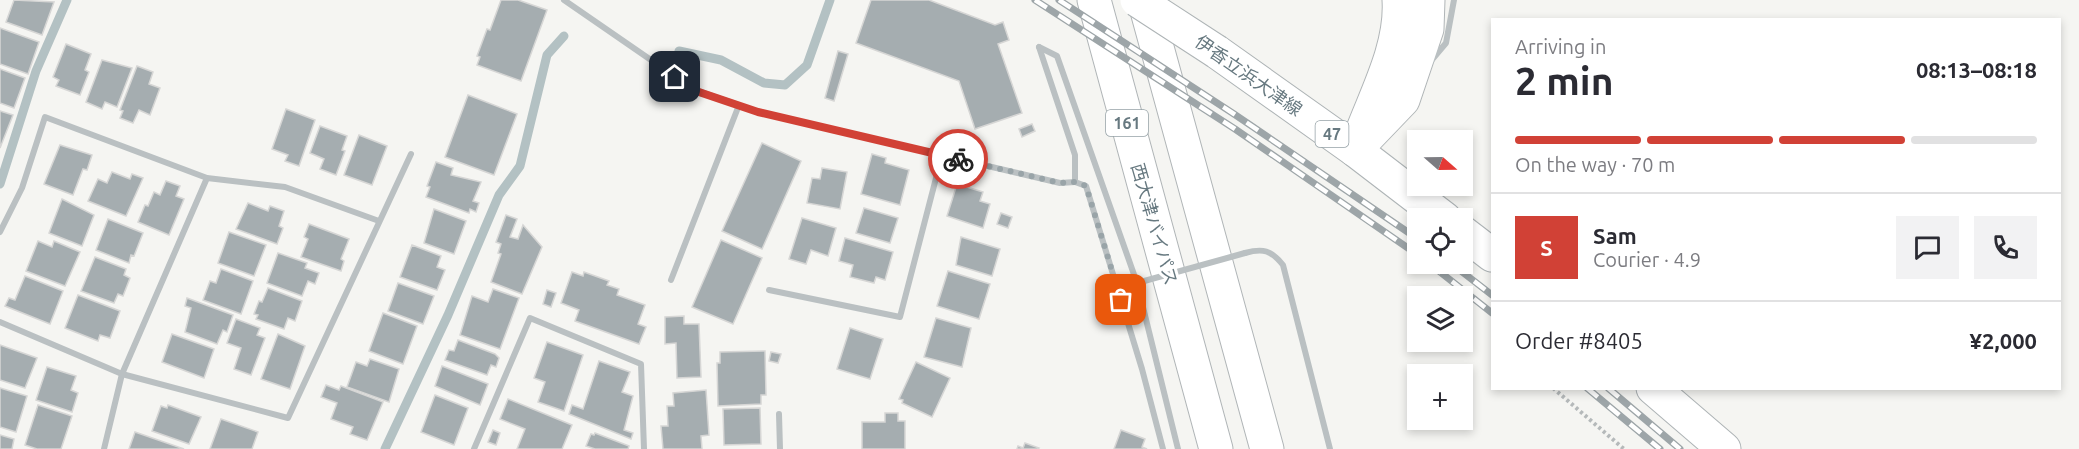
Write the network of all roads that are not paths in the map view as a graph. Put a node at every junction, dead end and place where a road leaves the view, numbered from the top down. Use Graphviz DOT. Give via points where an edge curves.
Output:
graph roads {
  1 [pos="564,0"];
  2 [pos="1076,0"];
  3 [pos="1094,0"];
  4 [pos="1137,0"];
  5 [pos="1144,0"];
  6 [pos="1171,0"];
  7 [pos="1399,0"];
  8 [pos="1428,0"];
  9 [pos="1454,0"];
  10 [pos="1418,75"];
  11 [pos="739,105"];
  12 [pos="1355,150"];
  13 [pos="1188,151"];
  14 [pos="411,154"];
  15 [pos="942,155"];
  16 [pos="207,178"];
  17 [pos="1075,182"];
  18 [pos="1431,208"];
  19 [pos="379,221"];
  20 [pos="0,232"];
  21 [pos="1473,240"];
  22 [pos="1161,247"];
  23 [pos="1491,254"];
  24 [pos="671,280"];
  25 [pos="1137,283"];
  26 [pos="769,290"];
  27 [pos="0,322"];
  28 [pos="122,374"];
  29 [pos="1655,390"];
  30 [pos="779,414"];
  31 [pos="104,449"];
  32 [pos="474,449"];
  33 [pos="644,449"];
  34 [pos="780,449"];
  35 [pos="1163,449"];
  36 [pos="1178,449"];
  37 [pos="1216,449"];
  38 [pos="1267,449"];
  39 [pos="1330,449"];
  40 [pos="1724,449"];
  1 -- 11 [label="street" via="693,90"];
  2 -- 22 [label="main road"];
  3 -- 22 [label="main road, 西大津バイパス / 161"];
  4 -- 12 [label="main road, 伊香立浜大津線 / 47, bridge"];
  5 -- 13 [label="main road, 161"];
  6 -- 13 [label="main road"];
  7 -- 12 [label="main road" via="1390,58"];
  8 -- 10 [label="main road"];
  9 -- 10 [label="street" via="1446,43"];
  10 -- 12 [label="main road" via="1403,100"];
  11 -- 15 [label="street"];
  11 -- 24 [label="street"];
  12 -- 18 [label="main road, 伊香立浜大津線 / 47"];
  13 -- 38 [label="main road, 161"];
  14 -- 19 [label="street"];
  15 -- 17 [label="street" via="1060,183"];
  15 -- 26 [label="street" via="900,317"];
  16 -- 19 [label="street" via="285,187"];
  16 -- 20 [label="street" via="45,117 22,188"];
  16 -- 28 [label="street"];
  17 -- 25 [label="street" via="1075,155 1039,47 1057,56"];
  17 -- 35 [label="street" via="1086,186"];
  19 -- 28 [label="street" via="288,418"];
  21 -- 23 [label="main road"];
  22 -- 37 [label="main road, 西大津バイパス / 161"];
  25 -- 36 [label="street"];
  25 -- 39 [label="street, bridge" via="1260,248 1273,253 1283,265"];
  27 -- 28 [label="street"];
  28 -- 31 [label="street"];
  29 -- 40 [label="main road"];
  30 -- 34 [label="street"];
  32 -- 33 [label="street" via="530,318 641,364"];
}
